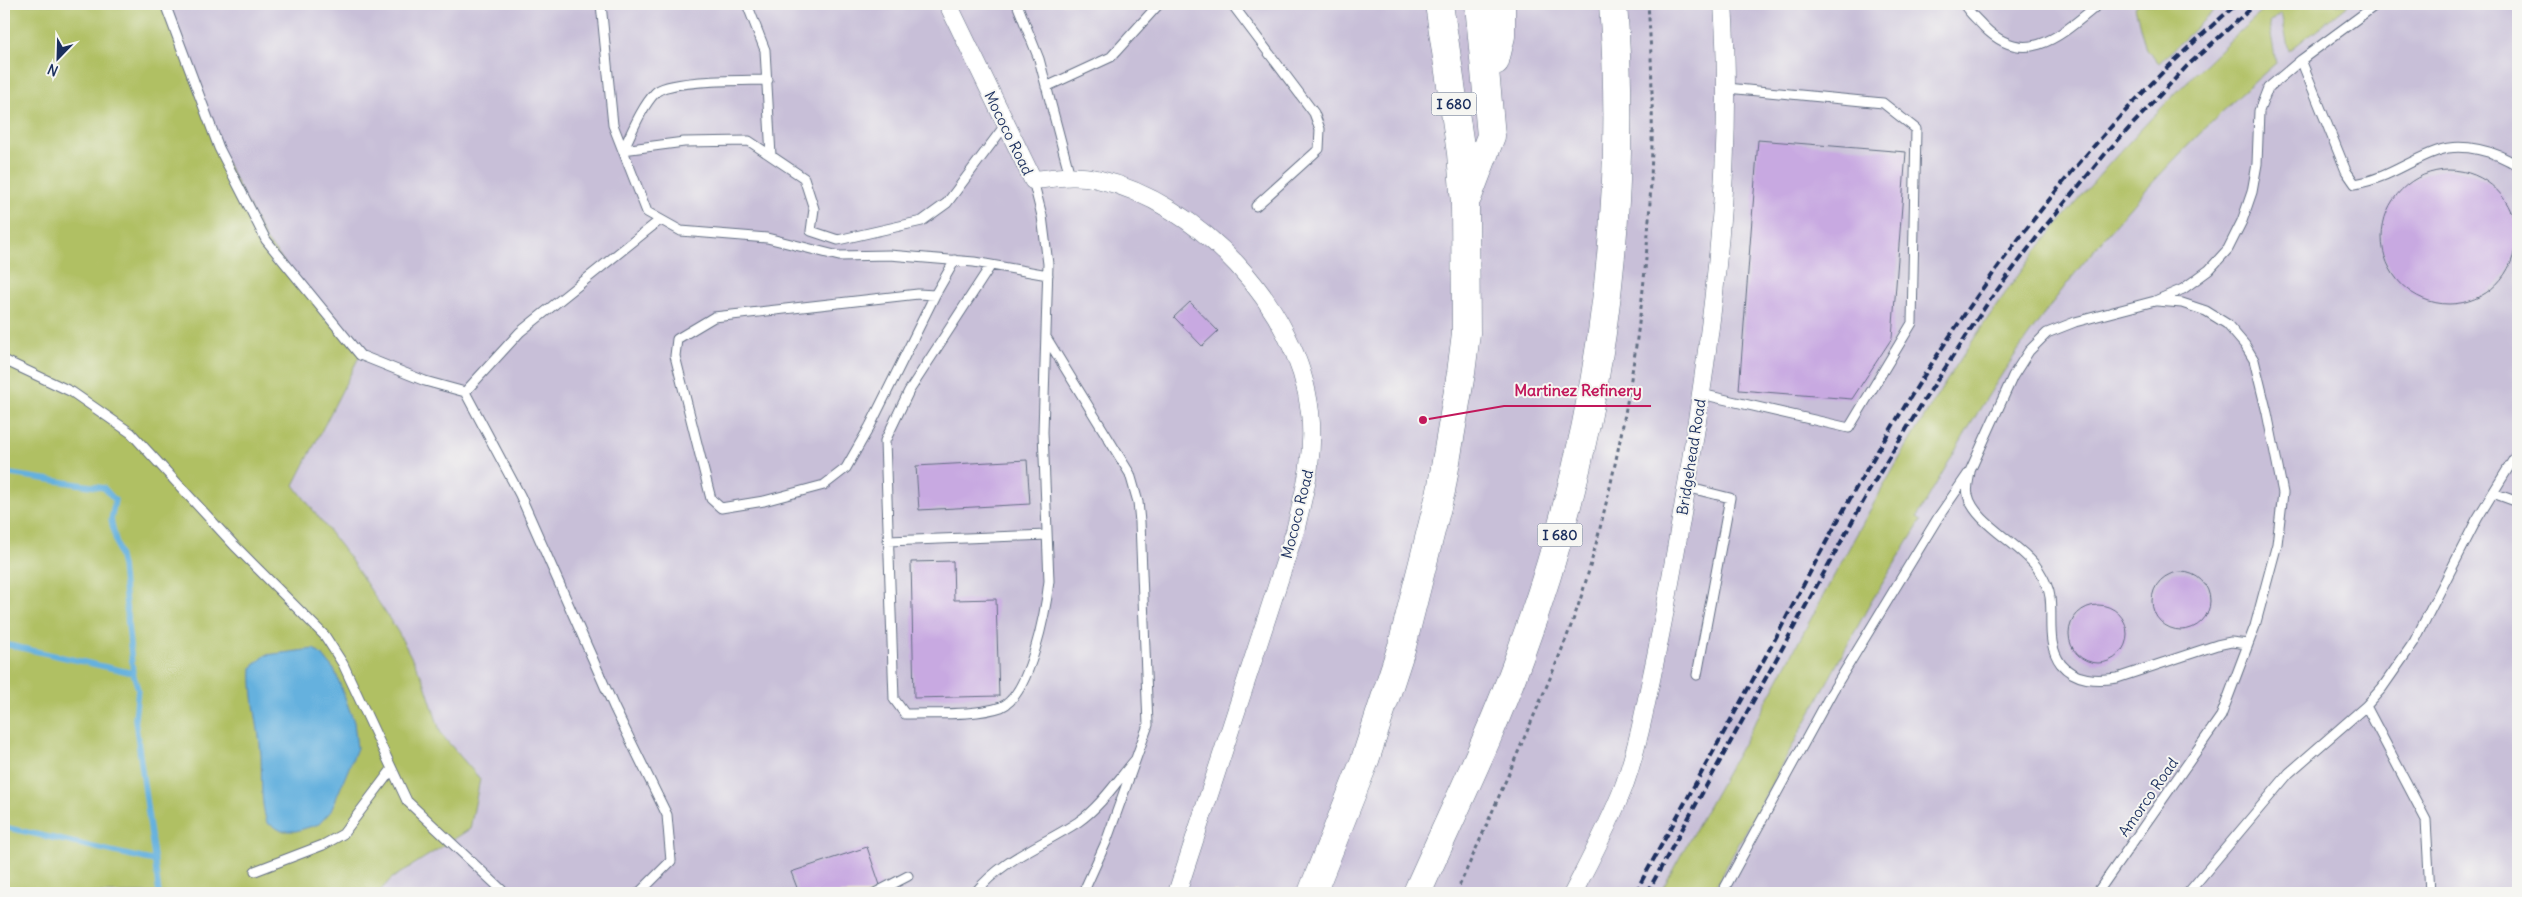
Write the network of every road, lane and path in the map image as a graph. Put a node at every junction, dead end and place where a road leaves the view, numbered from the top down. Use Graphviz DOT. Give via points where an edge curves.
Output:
graph roads {
  1 [pos="164,4"];
  2 [pos="601,4"];
  3 [pos="747,4"];
  4 [pos="948,4"];
  5 [pos="1017,4"];
  6 [pos="1159,4"];
  7 [pos="1232,4"];
  8 [pos="1426,4"];
  9 [pos="1439,4"];
  10 [pos="1479,4"];
  11 [pos="1501,4"];
  12 [pos="1613,4"];
  13 [pos="1723,4"];
  14 [pos="1964,4"];
  15 [pos="2099,4"];
  16 [pos="2376,4"];
  17 [pos="1446,46"];
  18 [pos="2301,60"];
  19 [pos="768,80"];
  20 [pos="1046,87"];
  21 [pos="1727,88"];
  22 [pos="1488,89"];
  23 [pos="1006,124"];
  24 [pos="623,150"];
  25 [pos="771,156"];
  26 [pos="2518,166"];
  27 [pos="1070,176"];
  28 [pos="1033,180"];
  29 [pos="1465,204"];
  30 [pos="1256,206"];
  31 [pos="660,220"];
  32 [pos="956,260"];
  33 [pos="991,265"];
  34 [pos="1048,275"];
  35 [pos="934,295"];
  36 [pos="2155,301"];
  37 [pos="1046,337"];
  38 [pos="4,360"];
  39 [pos="466,392"];
  40 [pos="1701,394"];
  41 [pos="2518,452"];
  42 [pos="1970,472"];
  43 [pos="1686,487"];
  44 [pos="2493,493"];
  45 [pos="2518,502"];
  46 [pos="1047,535"];
  47 [pos="888,541"];
  48 [pos="2248,644"];
  49 [pos="1697,675"];
  50 [pos="2366,706"];
  51 [pos="1139,754"];
  52 [pos="392,769"];
  53 [pos="255,871"];
  54 [pos="908,876"];
  55 [pos="504,893"];
  56 [pos="639,893"];
  57 [pos="875,893"];
  58 [pos="975,893"];
  59 [pos="1083,893"];
  60 [pos="1177,893"];
  61 [pos="1312,893"];
  62 [pos="1417,893"];
  63 [pos="1573,893"];
  64 [pos="1722,893"];
  65 [pos="2097,893"];
  66 [pos="2188,893"];
  67 [pos="2430,893"];
  1 -- 39 [label="lane" via="219,148 266,240 360,356 425,381"];
  2 -- 24 [label="lane" via="613,125"];
  3 -- 19 [label="lane" via="765,50"];
  4 -- 23 [label="street, Mococo Road"];
  5 -- 20 [label="lane" via="1039,59"];
  6 -- 20 [label="lane" via="1111,56"];
  7 -- 30 [label="lane" via="1314,114 1320,129 1319,149"];
  8 -- 17 [label="highway"];
  9 -- 17 [label="highway, I 680"];
  10 -- 22 [label="highway, I 680"];
  11 -- 22 [label="highway, I 680" via="1501,36"];
  12 -- 62 [label="highway, I 680" via="1618,114 1614,234 1603,332 1583,446 1557,545 1519,658"];
  13 -- 21 [label="street, Bridgehead Road"];
  14 -- 15 [label="lane" via="1991,34 2007,44 2028,47 2045,43 2061,34"];
  16 -- 18 [label="lane"];
  17 -- 29 [label="highway, I 680"];
  18 -- 26 [label="lane" via="2346,171 2355,184 2376,181 2438,150 2475,148"];
  18 -- 36 [label="lane" via="2268,88 2259,111 2257,164 2252,192 2228,249 2203,275 2183,289"];
  19 -- 24 [label="lane" via="695,83 656,92"];
  19 -- 25 [label="lane"];
  20 -- 27 [label="lane"];
  21 -- 40 [label="street, Bridgehead Road" via="1718,253"];
  21 -- 40 [label="lane" via="1883,103 1916,129 1912,323 1849,428"];
  22 -- 29 [label="highway, I 680" via="1491,136"];
  23 -- 25 [label="lane" via="947,203 922,221 838,240 811,231 814,209 804,178"];
  23 -- 28 [label="street, Mococo Road"];
  24 -- 25 [label="lane" via="684,142 749,141"];
  24 -- 31 [label="lane" via="647,212"];
  27 -- 28 [label="street, Mococo Road"];
  27 -- 60 [label="street, Mococo Road" via="1096,178 1133,191 1172,212 1211,239 1247,275 1272,309 1290,341 1310,412 1310,471 1295,531"];
  28 -- 34 [label="lane" via="1042,216"];
  29 -- 61 [label="highway, I 680" via="1466,333 1441,491 1413,608 1390,684 1365,760"];
  31 -- 32 [label="lane" via="681,231 767,238 840,256 889,255"];
  31 -- 39 [label="lane" via="520,332"];
  32 -- 33 [label="lane"];
  32 -- 35 [label="lane"];
  33 -- 34 [label="lane"];
  33 -- 47 [label="lane" via="909,391 885,441"];
  34 -- 37 [label="lane"];
  35 -- 35 [label="lane" via="918,294 714,316 677,339 674,356 711,499 721,508 764,501 824,485 846,468"];
  36 -- 42 [label="lane" via="2075,322 2047,334 2029,351 2013,376"];
  36 -- 48 [label="lane, Amorco Road" via="2182,302 2206,311 2226,324 2254,360 2283,493 2277,544"];
  37 -- 46 [label="lane" via="1043,432"];
  37 -- 51 [label="lane" via="1111,440 1135,488 1140,522 1148,696 1148,725"];
  38 -- 52 [label="lane" via="72,392 131,433 234,545 325,636 343,664"];
  39 -- 56 [label="lane" via="520,495 614,707 667,815 671,861"];
  40 -- 43 [label="street, Bridgehead Road"];
  41 -- 44 [label="lane"];
  42 -- 48 [label="lane" via="1968,494 1973,508 1982,519 2016,544 2047,584 2052,642 2055,653 2068,671 2100,681 2217,645 2231,642"];
  42 -- 64 [label="lane" via="1934,524 1832,692"];
  43 -- 49 [label="lane" via="1730,498"];
  43 -- 63 [label="street, Bridgehead Road" via="1643,719 1624,786"];
  44 -- 45 [label="lane"];
  44 -- 50 [label="lane" via="2414,642"];
  46 -- 47 [label="lane"];
  46 -- 47 [label="lane" via="1047,604 1025,682 1016,697 1003,706 986,711 905,714 894,698"];
  48 -- 65 [label="lane, Amorco Road" via="2221,716"];
  50 -- 66 [label="lane" via="2289,773"];
  50 -- 67 [label="lane" via="2426,820"];
  51 -- 58 [label="lane" via="1100,803 1079,822 1011,860"];
  51 -- 59 [label="lane"];
  52 -- 53 [label="lane" via="343,834"];
  52 -- 55 [label="lane" via="407,801"];
  54 -- 57 [label="lane"];
}
